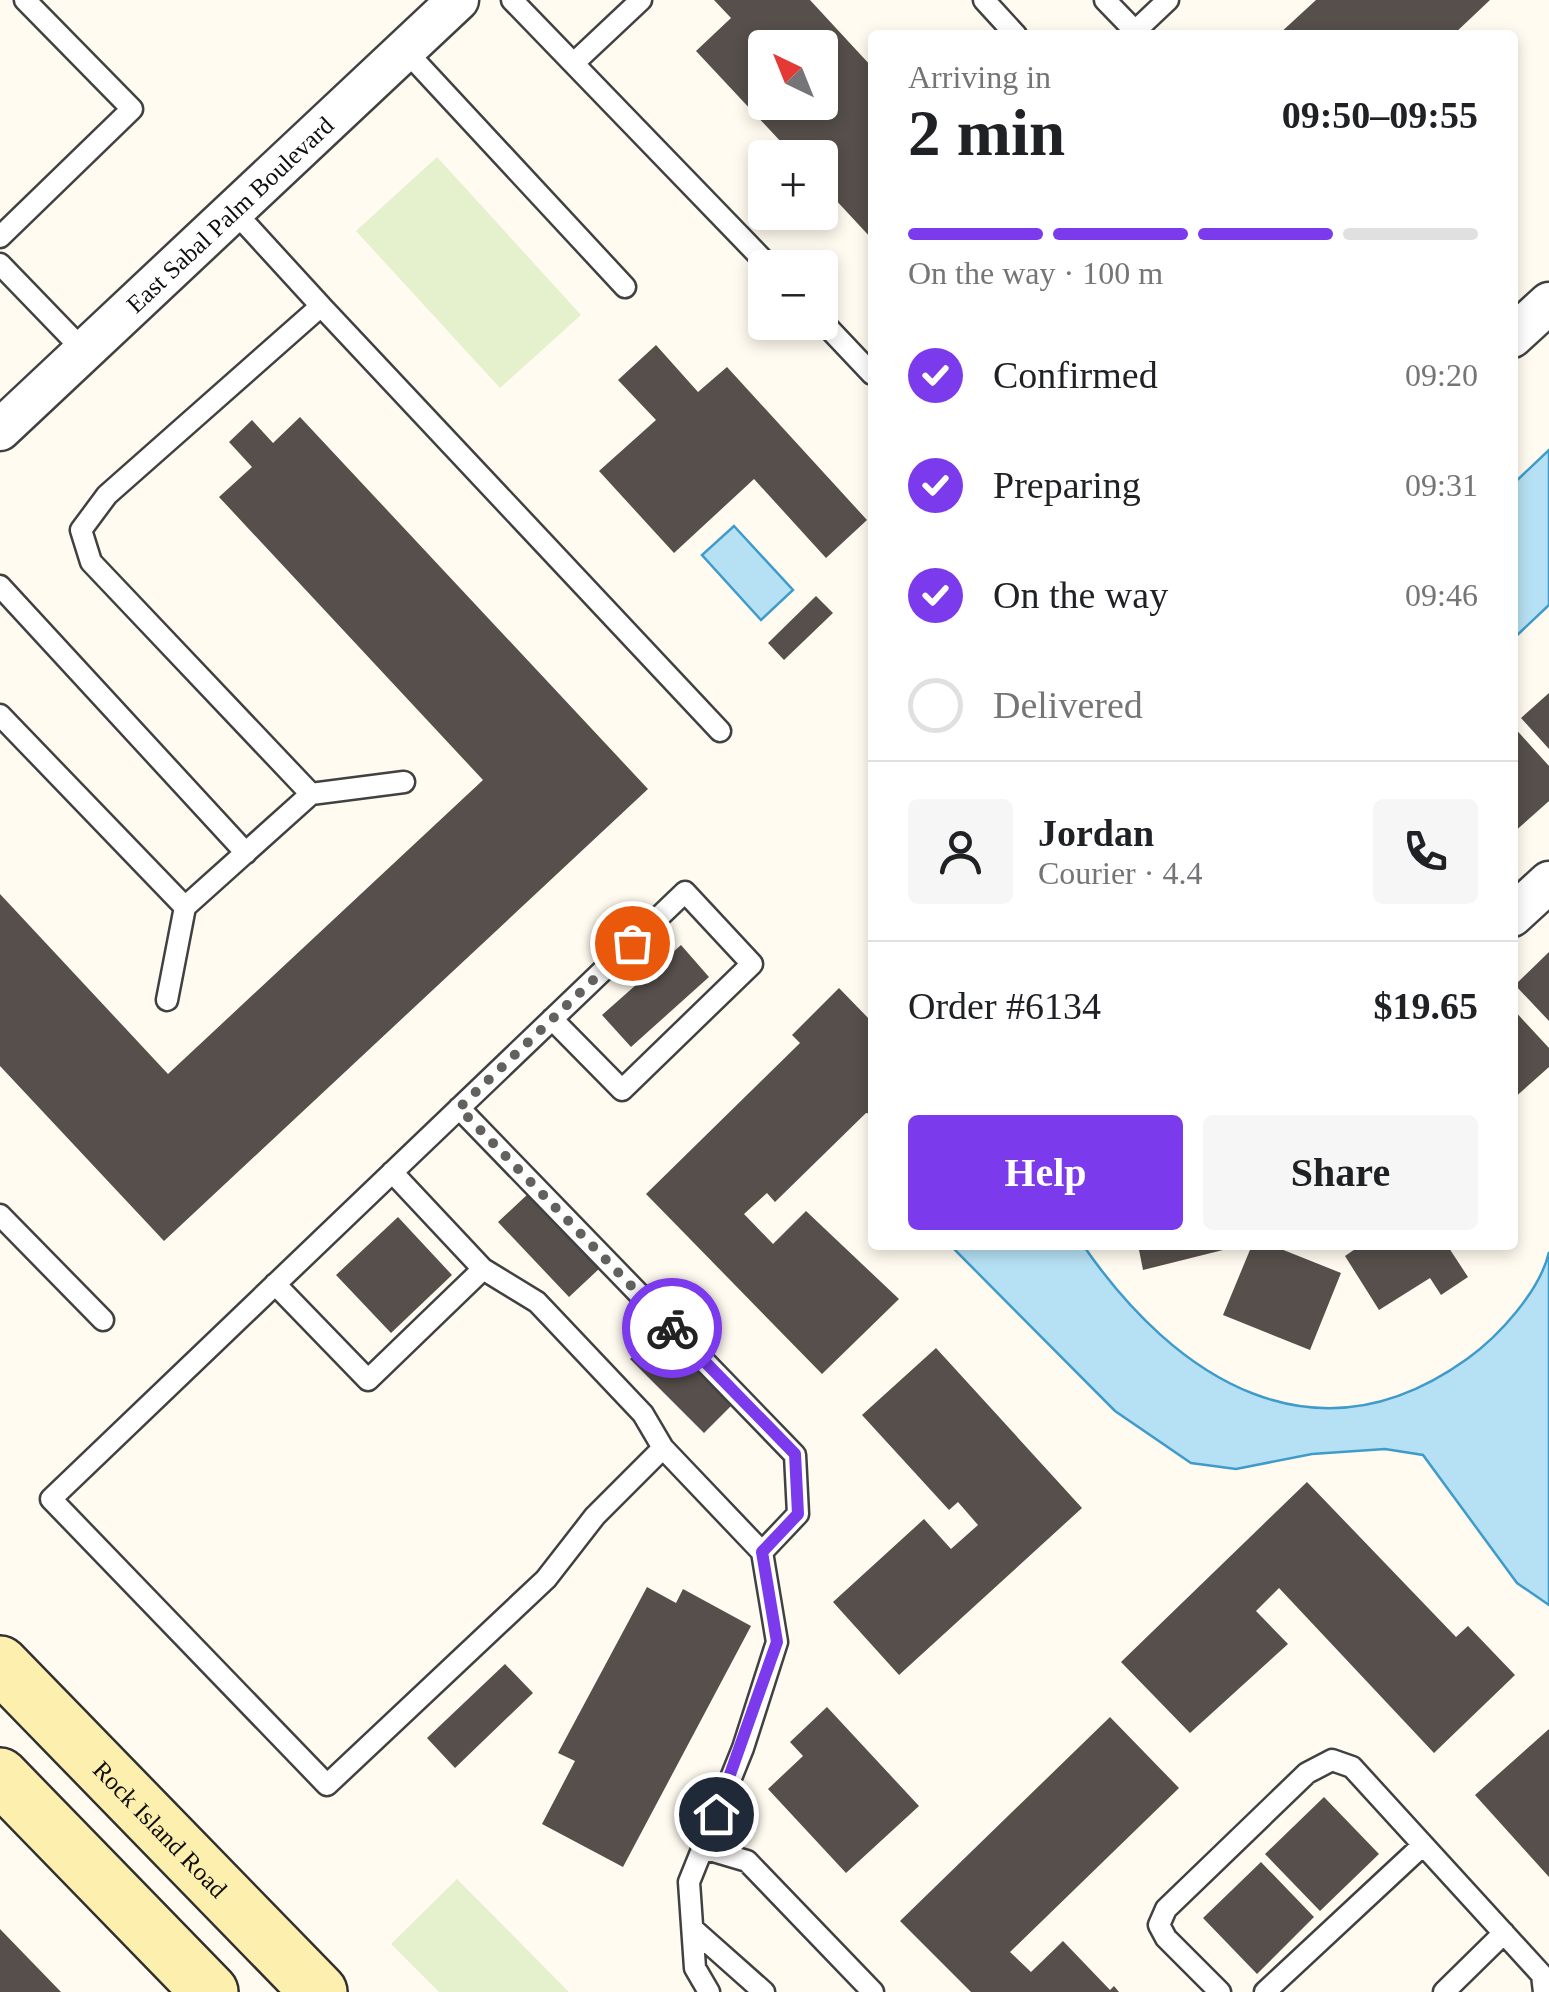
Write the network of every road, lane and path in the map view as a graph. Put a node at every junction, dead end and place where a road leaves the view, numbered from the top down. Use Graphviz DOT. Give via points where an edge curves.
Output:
graph roads {
  1 [pos="24,0"];
  2 [pos="458,0"];
  3 [pos="512,0"];
  4 [pos="641,0"];
  5 [pos="984,0"];
  6 [pos="1105,0"];
  7 [pos="1168,0"];
  8 [pos="1011,30"];
  9 [pos="1130,30"];
  10 [pos="1136,30"];
  11 [pos="405,50"];
  12 [pos="575,62"];
  13 [pos="234,211"];
  14 [pos="0,237"];
  15 [pos="754,250"];
  16 [pos="0,264"];
  17 [pos="625,287"];
  18 [pos="1549,303"];
  19 [pos="321,306"];
  20 [pos="1518,331"];
  21 [pos="838,338"];
  22 [pos="85,352"];
  23 [pos="868,370"];
  24 [pos="0,430"];
  25 [pos="0,586"];
  26 [pos="0,715"];
  27 [pos="720,731"];
  28 [pos="404,782"];
  29 [pos="311,794"];
  30 [pos="246,852"];
  31 [pos="1549,882"];
  32 [pos="185,908"];
  33 [pos="1518,910"];
  34 [pos="168,1000"];
  35 [pos="552,1019"];
  36 [pos="459,1108"];
  37 [pos="392,1172"];
  38 [pos="0,1215"];
  39 [pos="483,1269"];
  40 [pos="276,1284"];
  41 [pos="102,1320"];
  42 [pos="663,1448"];
  43 [pos="762,1552"];
  44 [pos="0,1664"];
  45 [pos="0,1776"];
  46 [pos="1423,1845"];
  47 [pos="703,1848"];
  48 [pos="692,1929"];
  49 [pos="1504,1933"];
  50 [pos="1545,1983"];
  51 [pos="210,1992"];
  52 [pos="319,1992"];
  53 [pos="709,1992"];
  54 [pos="764,1992"];
  55 [pos="874,1992"];
  56 [pos="1220,1992"];
  57 [pos="1265,1992"];
  58 [pos="1444,1992"];
  1 -- 14 [label="lane" via="132,109"];
  2 -- 11 [label="street, East Sabal Palm Boulevard"];
  3 -- 12 [label="lane"];
  4 -- 12 [label="lane"];
  5 -- 8 [label="lane"];
  6 -- 9 [label="lane"];
  7 -- 10 [label="lane"];
  11 -- 13 [label="street, East Sabal Palm Boulevard"];
  11 -- 17 [label="lane"];
  12 -- 15 [label="lane"];
  13 -- 19 [label="lane"];
  13 -- 22 [label="street, East Sabal Palm Boulevard"];
  16 -- 22 [label="lane"];
  18 -- 20 [label="street"];
  19 -- 27 [label="lane"];
  19 -- 29 [label="lane" via="108,495 80,530 91,562"];
  21 -- 23 [label="lane"];
  22 -- 24 [label="street, East Sabal Palm Boulevard"];
  25 -- 30 [label="lane"];
  26 -- 32 [label="lane"];
  28 -- 29 [label="lane"];
  29 -- 30 [label="lane"];
  30 -- 32 [label="lane"];
  31 -- 33 [label="street"];
  32 -- 34 [label="lane"];
  35 -- 35 [label="lane" via="685,892 752,964 622,1090"];
  35 -- 36 [label="lane"];
  36 -- 37 [label="lane"];
  36 -- 43 [label="lane" via="795,1454 798,1514"];
  37 -- 39 [label="lane"];
  37 -- 40 [label="lane"];
  38 -- 41 [label="lane"];
  39 -- 40 [label="lane" via="368,1380"];
  39 -- 42 [label="lane" via="537,1302 643,1414"];
  40 -- 42 [label="lane" via="51,1499 327,1784 546,1579 595,1516"];
  42 -- 43 [label="lane"];
  43 -- 47 [label="lane" via="777,1642"];
  44 -- 52 [label="main road, Rock Island Road"];
  45 -- 51 [label="main road"];
  46 -- 49 [label="lane"];
  46 -- 56 [label="lane" via="1352,1768 1332,1760 1308,1773 1166,1908 1158,1925"];
  46 -- 57 [label="lane"];
  47 -- 48 [label="lane" via="689,1882"];
  47 -- 55 [label="lane" via="747,1862"];
  48 -- 53 [label="lane" via="695,1968"];
  48 -- 54 [label="lane"];
  49 -- 50 [label="lane"];
  49 -- 58 [label="lane"];
}
